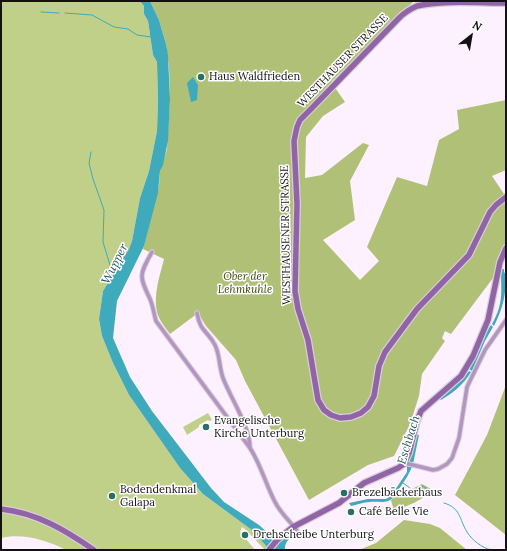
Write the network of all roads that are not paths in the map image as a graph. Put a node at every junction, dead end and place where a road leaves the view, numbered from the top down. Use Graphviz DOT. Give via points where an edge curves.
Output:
graph roads {
  1 [pos="506,4"];
  2 [pos="295,132"];
  3 [pos="506,197"];
  4 [pos="506,248"];
  5 [pos="152,252"];
  6 [pos="198,313"];
  7 [pos="506,320"];
  8 [pos="250,448"];
  9 [pos="408,464"];
  10 [pos="1,509"];
  11 [pos="293,528"];
  12 [pos="298,532"];
  13 [pos="94,550"];
  14 [pos="269,550"];
  1 -- 2 [label="main road, WESTHAUSER STRASSE" via="434,1 410,9 305,114"];
  2 -- 3 [label="main road, WESTHAUSENER STRASSE" via="293,149 297,204 296,300 309,345 318,400 324,410 337,417 355,416 368,407 374,396 379,366 385,352 417,309 466,259 490,212"];
  4 -- 9 [label="main road" via="500,262 488,320 473,356 462,374 421,410"];
  5 -- 8 [label="street" via="141,277 156,321"];
  6 -- 8 [label="street" via="200,326 216,347 222,376 243,421"];
  7 -- 9 [label="street" via="488,344 468,385 459,438 452,458 438,470"];
  8 -- 11 [label="street" via="275,501"];
  9 -- 11 [label="main road" via="364,482 338,503"];
  10 -- 13 [label="main road" via="24,513 50,522"];
  11 -- 12 [label="street"];
  11 -- 14 [label="main road"];
}
